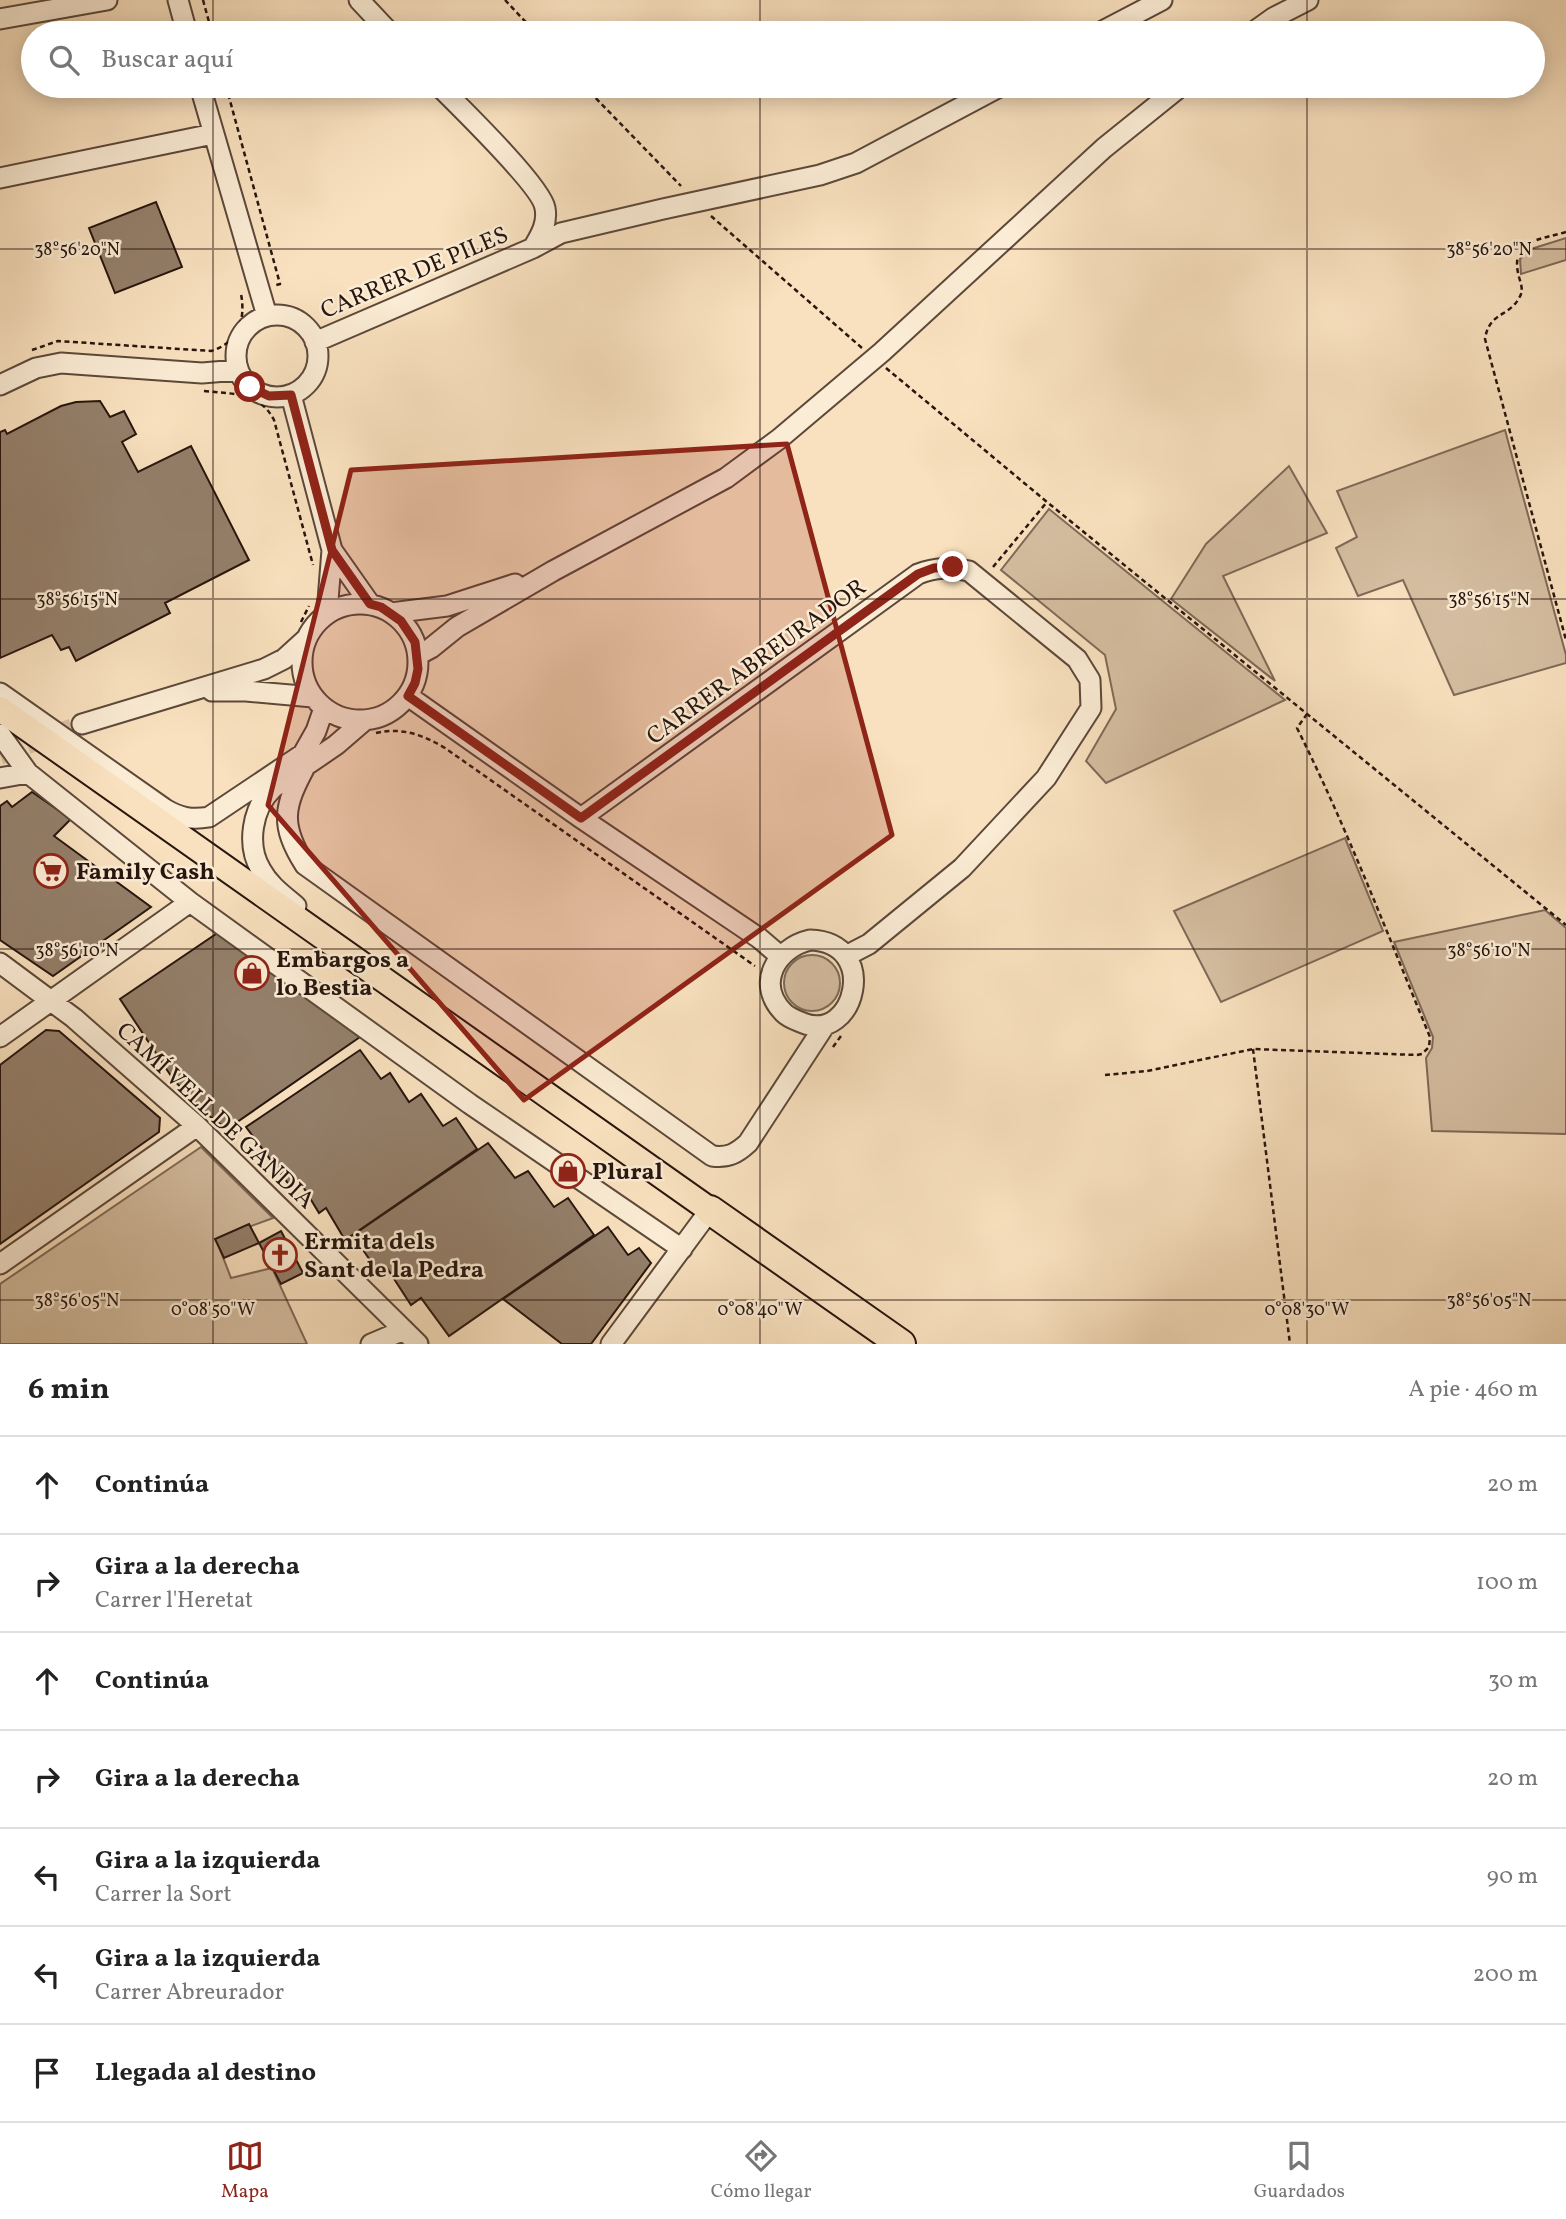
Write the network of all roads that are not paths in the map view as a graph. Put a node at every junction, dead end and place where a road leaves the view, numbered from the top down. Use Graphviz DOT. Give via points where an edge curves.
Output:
graph roads {
  1 [pos="107,0"];
  2 [pos="178,0"];
  3 [pos="359,0"];
  4 [pos="1162,0"];
  5 [pos="1308,0"];
  6 [pos="0,19"];
  7 [pos="184,21"];
  8 [pos="379,21"];
  9 [pos="1123,21"];
  10 [pos="1269,21"];
  11 [pos="204,98"];
  12 [pos="450,98"];
  13 [pos="978,98"];
  14 [pos="1166,98"];
  15 [pos="213,134"];
  16 [pos="0,178"];
  17 [pos="533,248"];
  18 [pos="267,316"];
  19 [pos="316,342"];
  20 [pos="238,370"];
  21 [pos="0,385"];
  22 [pos="291,395"];
  23 [pos="332,550"];
  24 [pos="552,571"];
  25 [pos="370,604"];
  26 [pos="327,613"];
  27 [pos="391,613"];
  28 [pos="306,639"];
  29 [pos="418,655"];
  30 [pos="183,692"];
  31 [pos="408,696"];
  32 [pos="318,703"];
  33 [pos="8,713"];
  34 [pos="365,720"];
  35 [pos="82,724"];
  36 [pos="77,756"];
  37 [pos="306,765"];
  38 [pos="28,773"];
  39 [pos="0,779"];
  40 [pos="581,818"];
  41 [pos="190,902"];
  42 [pos="780,956"];
  43 [pos="846,956"];
  44 [pos="0,963"];
  45 [pos="52,1000"];
  46 [pos="825,1025"];
  47 [pos="461,1035"];
  48 [pos="0,1037"];
  49 [pos="197,1126"];
  50 [pos="710,1210"];
  51 [pos="682,1250"];
  52 [pos="0,1264"];
  53 [pos="411,1337"];
  54 [pos="371,1344"];
  55 [pos="611,1344"];
  56 [pos="901,1344"];
  1 -- 6 [label="street"];
  2 -- 7 [label="street"];
  3 -- 8 [label="street"];
  4 -- 9 [label="street"];
  5 -- 10 [label="street"];
  11 -- 15 [label="street"];
  12 -- 17 [label="street" via="543,200 545,224"];
  13 -- 17 [label="street, CARRER DE PILES" via="856,163 820,176 561,233"];
  14 -- 24 [label="street" via="1104,148 882,352 779,439 726,478"];
  15 -- 16 [label="street"];
  15 -- 18 [label="street"];
  17 -- 19 [label="street, CARRER DE PILES"];
  18 -- 19 [label="street" via="297,320"];
  18 -- 20 [label="street" via="245,330 238,342"];
  19 -- 22 [label="street" via="318,354 311,379"];
  20 -- 21 [label="street" via="202,373 61,363 36,368"];
  20 -- 22 [label="street" via="259,393"];
  22 -- 23 [label="street"];
  23 -- 25 [label="street"];
  23 -- 26 [label="street"];
  24 -- 27 [label="street" via="447,606"];
  24 -- 29 [label="street"];
  25 -- 26 [label="street" via="348,605"];
  25 -- 27 [label="street"];
  26 -- 28 [label="street"];
  27 -- 29 [label="street" via="409,631"];
  28 -- 30 [label="street" via="264,669"];
  28 -- 32 [label="street" via="301,669"];
  29 -- 31 [label="street" via="415,683"];
  30 -- 32 [label="street" via="246,691"];
  30 -- 35 [label="street"];
  31 -- 34 [label="street" via="389,712"];
  31 -- 40 [label="street"];
  32 -- 34 [label="street" via="343,718"];
  32 -- 36 [label="street" via="316,731 303,754 209,817 178,817"];
  33 -- 36 [label="main road"];
  33 -- 38 [label="street"];
  34 -- 37 [label="street"];
  36 -- 47 [label="main road"];
  37 -- 46 [label="street" via="287,816 293,847 305,865 712,1156 737,1153 748,1143"];
  37 -- 47 [label="street" via="266,795 257,811 253,840 259,869 305,913 442,1011"];
  38 -- 39 [label="street"];
  38 -- 41 [label="street"];
  40 -- 42 [label="street"];
  40 -- 43 [label="street, CARRER ABREURADOR" via="918,574 953,567 975,576 1077,659 1090,680 1091,708 1046,778 972,858 869,944"];
  41 -- 45 [label="street"];
  41 -- 51 [label="street"];
  42 -- 43 [label="street" via="796,943 819,940"];
  42 -- 46 [label="street" via="771,973 775,1001 790,1018 809,1026"];
  43 -- 46 [label="street" via="855,977 853,997 841,1014"];
  44 -- 45 [label="street, CAMÍ VELL DE GANDIA"];
  45 -- 48 [label="street"];
  45 -- 49 [label="street, CAMÍ VELL DE GANDIA"];
  47 -- 50 [label="main road"];
  49 -- 52 [label="street"];
  49 -- 53 [label="street, CAMÍ VELL DE GANDIA"];
  50 -- 51 [label="street"];
  50 -- 56 [label="highway"];
  51 -- 55 [label="street"];
  53 -- 54 [label="street"];
}
